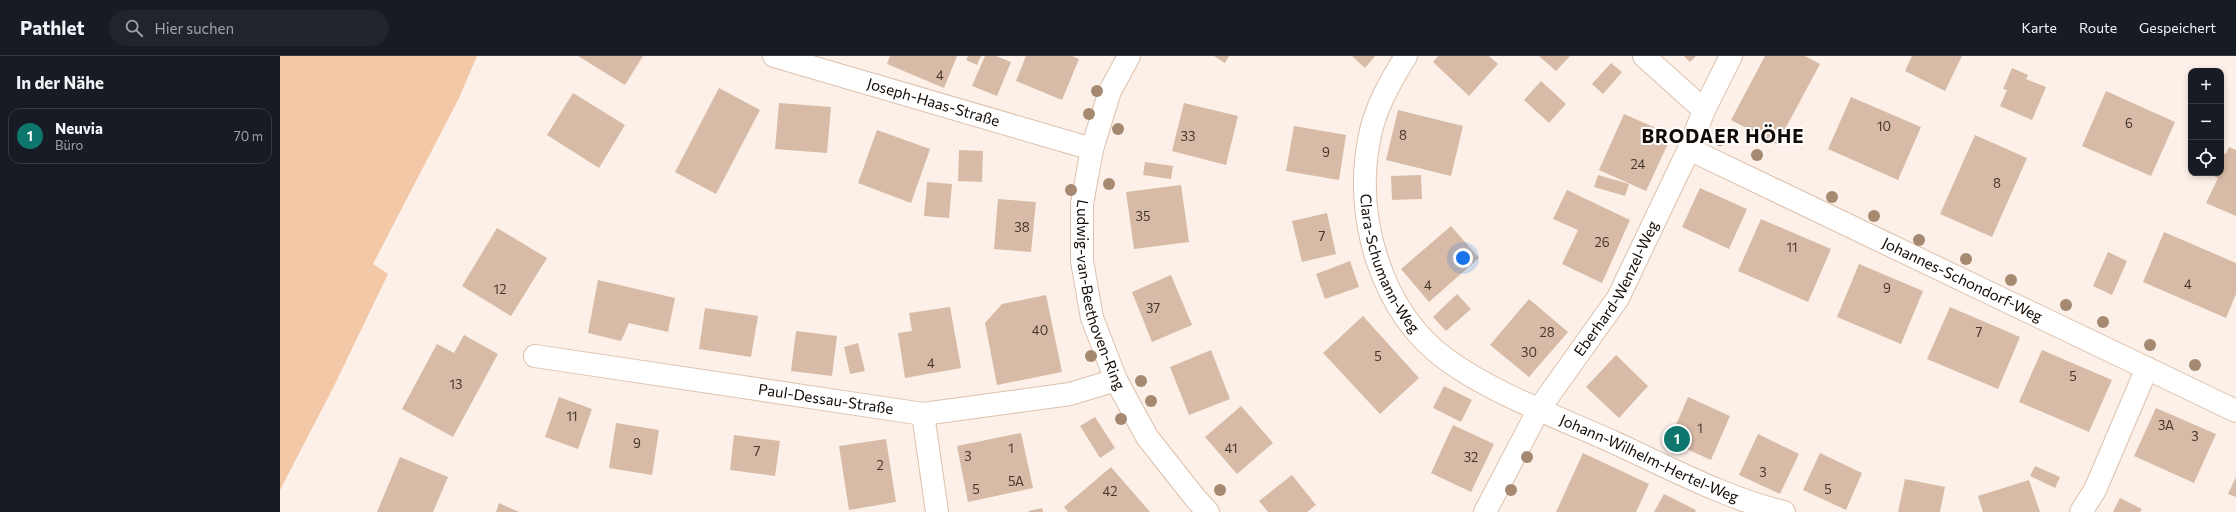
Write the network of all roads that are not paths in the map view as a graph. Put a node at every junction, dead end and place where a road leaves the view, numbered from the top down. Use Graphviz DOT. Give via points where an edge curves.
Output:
graph roads {
  1 [pos="774,56"];
  2 [pos="1129,56"];
  3 [pos="1406,56"];
  4 [pos="1644,56"];
  5 [pos="1731,56"];
  6 [pos="1704,110"];
  7 [pos="1092,149"];
  8 [pos="1689,149"];
  9 [pos="535,356"];
  10 [pos="2147,368"];
  11 [pos="1116,380"];
  12 [pos="1538,409"];
  13 [pos="2236,411"];
  14 [pos="923,414"];
  15 [pos="937,512"];
  16 [pos="1208,512"];
  17 [pos="1485,512"];
  18 [pos="1784,512"];
  19 [pos="2081,512"];
  1 -- 7 [label="street, Joseph-Haas-Straße"];
  2 -- 7 [label="street, Ludwig-van-Beethoven-Ring" via="1110,91"];
  3 -- 12 [label="street, Clara-Schumann-Weg" via="1386,89 1368,147 1364,194 1370,241 1386,285 1411,325 1446,360"];
  4 -- 6 [label="street"];
  5 -- 6 [label="street, Eberhard-Wenzel-Weg"];
  6 -- 8 [label="street, Eberhard-Wenzel-Weg"];
  7 -- 11 [label="street, Ludwig-van-Beethoven-Ring" via="1082,204 1082,261 1092,318"];
  8 -- 10 [label="street, Johannes-Schondorf-Weg"];
  8 -- 12 [label="street, Eberhard-Wenzel-Weg" via="1618,298"];
  9 -- 14 [label="street, Paul-Dessau-Straße"];
  10 -- 13 [label="street, Johannes-Schondorf-Weg"];
  10 -- 19 [label="street" via="2095,490"];
  11 -- 14 [label="street, Paul-Dessau-Straße" via="1070,394"];
  11 -- 16 [label="street, Ludwig-van-Beethoven-Ring" via="1147,437"];
  12 -- 17 [label="street, Eberhard-Wenzel-Weg"];
  12 -- 18 [label="street, Johann-Wilhelm-Hertel-Weg" via="1727,493"];
  14 -- 15 [label="street"];
}
